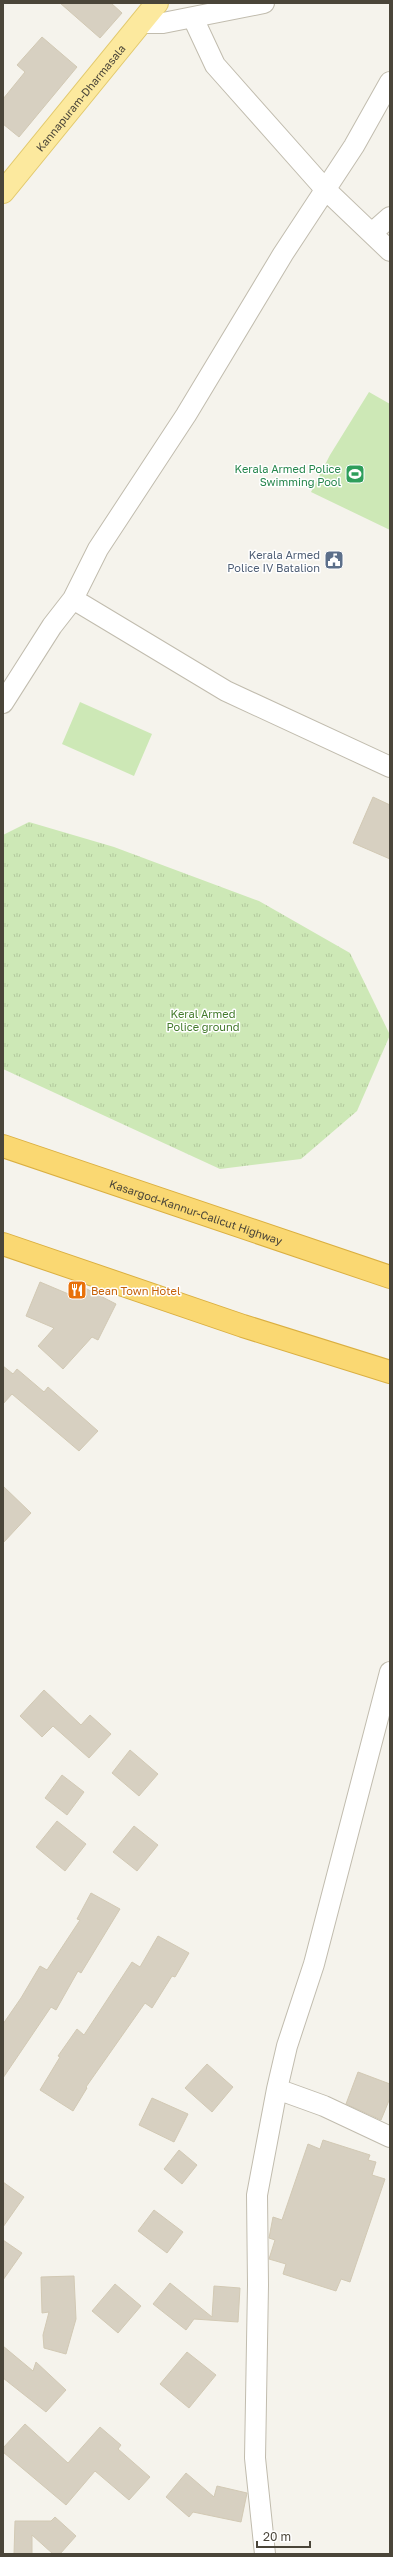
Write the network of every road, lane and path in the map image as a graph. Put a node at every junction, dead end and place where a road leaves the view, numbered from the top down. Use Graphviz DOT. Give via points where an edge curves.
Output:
graph roads {
  1 [pos="157,3"];
  2 [pos="264,3"];
  3 [pos="193,18"];
  4 [pos="141,23"];
  5 [pos="390,82"];
  6 [pos="325,189"];
  7 [pos="3,192"];
  8 [pos="390,217"];
  9 [pos="372,232"];
  10 [pos="390,250"];
  11 [pos="73,598"];
  12 [pos="3,703"];
  13 [pos="390,767"];
  14 [pos="3,1146"];
  15 [pos="3,1244"];
  16 [pos="390,1277"];
  17 [pos="390,1372"];
  18 [pos="390,1672"];
  19 [pos="277,2089"];
  20 [pos="390,2137"];
  21 [pos="265,2554"];
  1 -- 4 [label="main road, Kannapuram-Dharmasala"];
  2 -- 3 [label="street"];
  3 -- 4 [label="street" via="163,23"];
  3 -- 6 [label="street" via="215,65"];
  4 -- 7 [label="main road, Kannapuram-Dharmasala"];
  5 -- 6 [label="street" via="354,146"];
  6 -- 9 [label="street"];
  6 -- 11 [label="street" via="186,415 98,549"];
  8 -- 9 [label="street"];
  9 -- 10 [label="street"];
  11 -- 12 [label="street"];
  11 -- 13 [label="street" via="226,691"];
  14 -- 16 [label="highway, Kasargod-Kannur-Calicut Highway"];
  15 -- 17 [label="highway" via="243,1326"];
  18 -- 19 [label="street" via="314,1964 287,2046"];
  19 -- 20 [label="street" via="324,2106"];
  19 -- 21 [label="street" via="257,2195 255,2458"];
}
